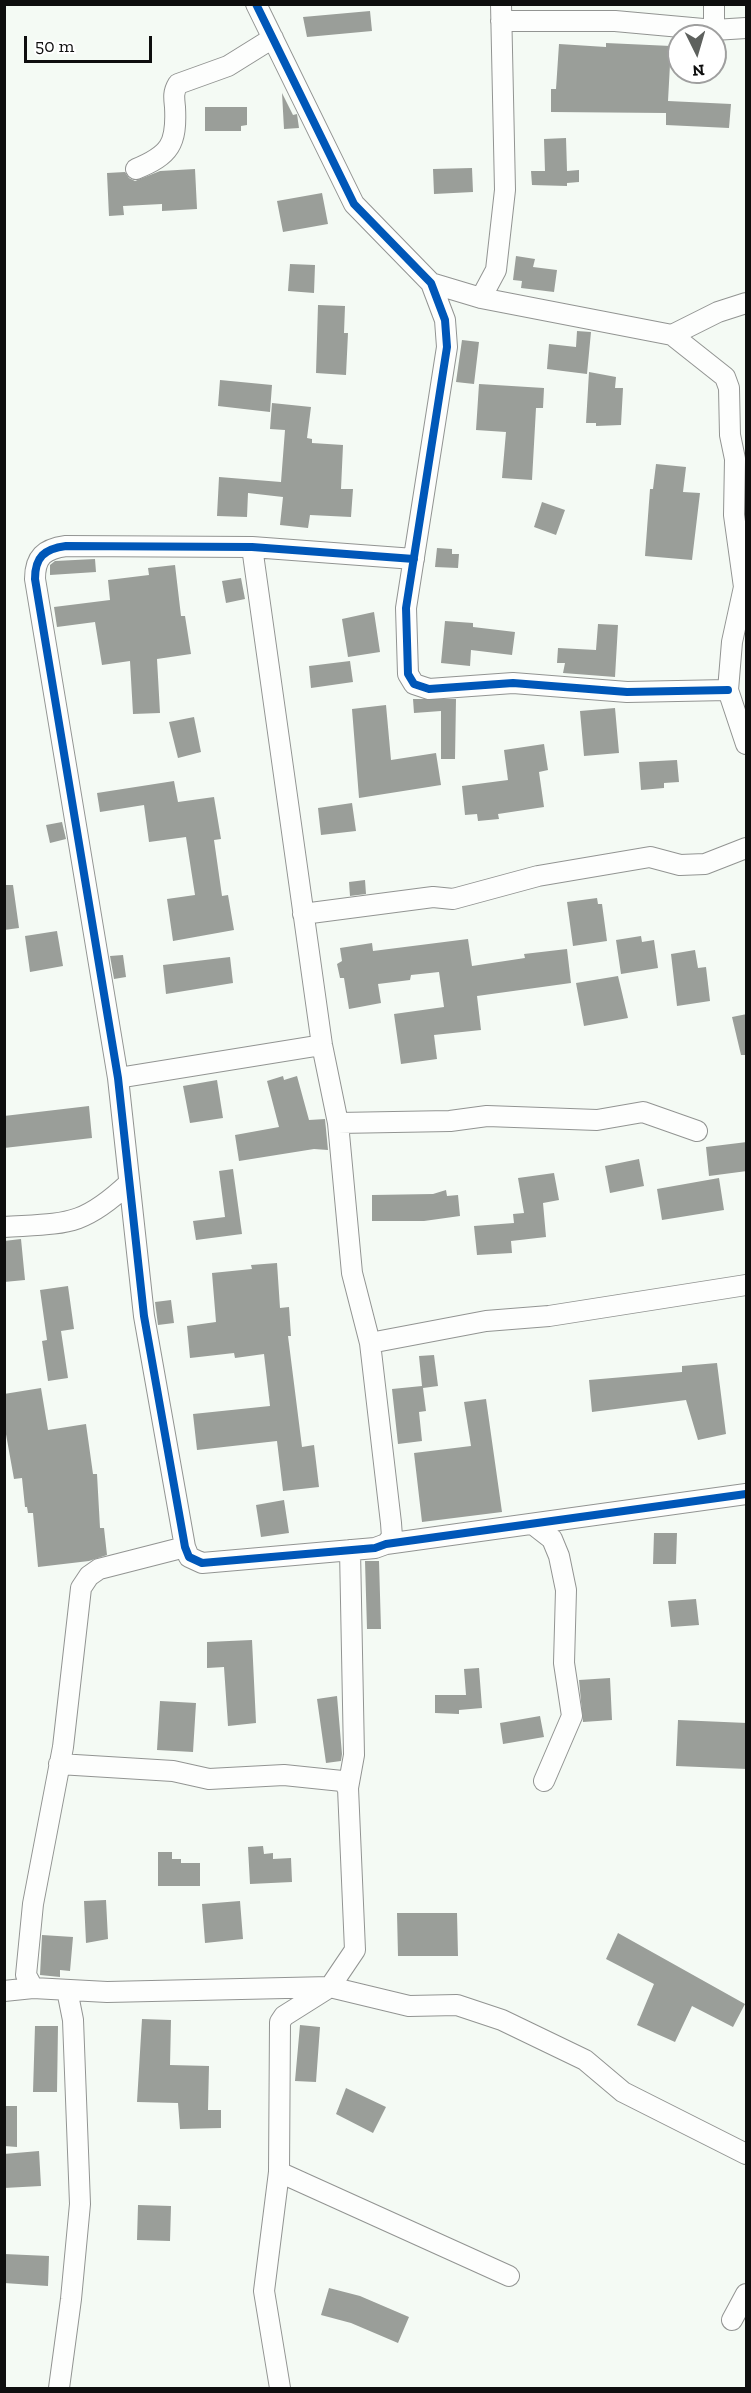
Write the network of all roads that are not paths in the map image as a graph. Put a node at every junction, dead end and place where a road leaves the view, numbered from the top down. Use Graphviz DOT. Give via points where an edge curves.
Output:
graph roads {
  1 [pos="256,4"];
  2 [pos="714,4"];
  3 [pos="501,13"];
  4 [pos="714,24"];
  5 [pos="667,26"];
  6 [pos="747,28"];
  7 [pos="727,29"];
  8 [pos="273,38"];
  9 [pos="136,169"];
  10 [pos="431,283"];
  11 [pos="481,298"];
  12 [pos="747,303"];
  13 [pos="672,335"];
  14 [pos="252,547"];
  15 [pos="414,559"];
  16 [pos="728,690"];
  17 [pos="747,744"];
  18 [pos="747,848"];
  19 [pos="303,914"];
  20 [pos="322,1045"];
  21 [pos="118,1078"];
  22 [pos="338,1123"];
  23 [pos="697,1131"];
  24 [pos="129,1183"];
  25 [pos="4,1227"];
  26 [pos="747,1286"];
  27 [pos="370,1343"];
  28 [pos="747,1494"];
  29 [pos="534,1525"];
  30 [pos="386,1544"];
  31 [pos="185,1547"];
  32 [pos="350,1550"];
  33 [pos="59,1764"];
  34 [pos="544,1781"];
  35 [pos="348,1788"];
  36 [pos="330,1987"];
  37 [pos="33,1988"];
  38 [pos="67,1990"];
  39 [pos="4,1991"];
  40 [pos="747,2154"];
  41 [pos="279,2172"];
  42 [pos="509,2276"];
  43 [pos="747,2294"];
  44 [pos="732,2319"];
  45 [pos="59,2388"];
  46 [pos="280,2388"];
  1 -- 8 [label="street"];
  2 -- 4 [label="street"];
  3 -- 5 [label="street"];
  3 -- 11 [label="street" via="505,190 496,270"];
  6 -- 7 [label="street"];
  8 -- 9 [label="street" via="228,66 178,84 174,91 176,126 167,153"];
  8 -- 10 [label="street" via="354,204"];
  10 -- 11 [label="street"];
  10 -- 15 [label="street" via="445,320 447,347"];
  11 -- 13 [label="street"];
  12 -- 13 [label="street" via="718,312"];
  13 -- 16 [label="street" via="725,377 729,388 735,459 734,515 744,587 732,642"];
  14 -- 15 [label="street"];
  14 -- 19 [label="street"];
  14 -- 21 [label="street" via="66,546 51,548 35,564 36,591"];
  15 -- 16 [label="street" via="406,608 408,674 414,684 429,689 513,683 627,692"];
  16 -- 17 [label="street"];
  18 -- 19 [label="street" via="705,864 680,865 650,857 538,876 453,899 433,897"];
  19 -- 20 [label="street"];
  20 -- 21 [label="street"];
  20 -- 22 [label="street"];
  21 -- 24 [label="street"];
  22 -- 23 [label="street" via="450,1121 487,1116 597,1120 643,1112"];
  22 -- 27 [label="street" via="352,1273"];
  24 -- 25 [label="street" via="89,1216 63,1224"];
  24 -- 31 [label="street" via="144,1316"];
  26 -- 27 [label="street" via="549,1316 486,1321"];
  27 -- 30 [label="street" via="391,1523 392,1537"];
  28 -- 29 [label="street"];
  29 -- 30 [label="street"];
  29 -- 34 [label="street" via="552,1539 560,1556 566,1590 564,1663 572,1716"];
  30 -- 32 [label="street"];
  31 -- 32 [label="street" via="189,1557 202,1563"];
  31 -- 33 [label="street" via="99,1569 81,1588"];
  32 -- 35 [label="street" via="354,1755"];
  33 -- 35 [label="street" via="173,1771 210,1779 284,1775 342,1782"];
  33 -- 37 [label="street" via="32,1914 26,1975"];
  35 -- 36 [label="street" via="355,1950"];
  36 -- 38 [label="street"];
  36 -- 40 [label="street" via="409,2006 457,2005 502,2020 585,2060 623,2092"];
  36 -- 41 [label="street" via="280,2022"];
  37 -- 38 [label="street"];
  37 -- 39 [label="street"];
  38 -- 45 [label="street" via="73,2020 80,2204"];
  41 -- 42 [label="street"];
  41 -- 46 [label="street" via="264,2291"];
  43 -- 44 [label="street"];
}
